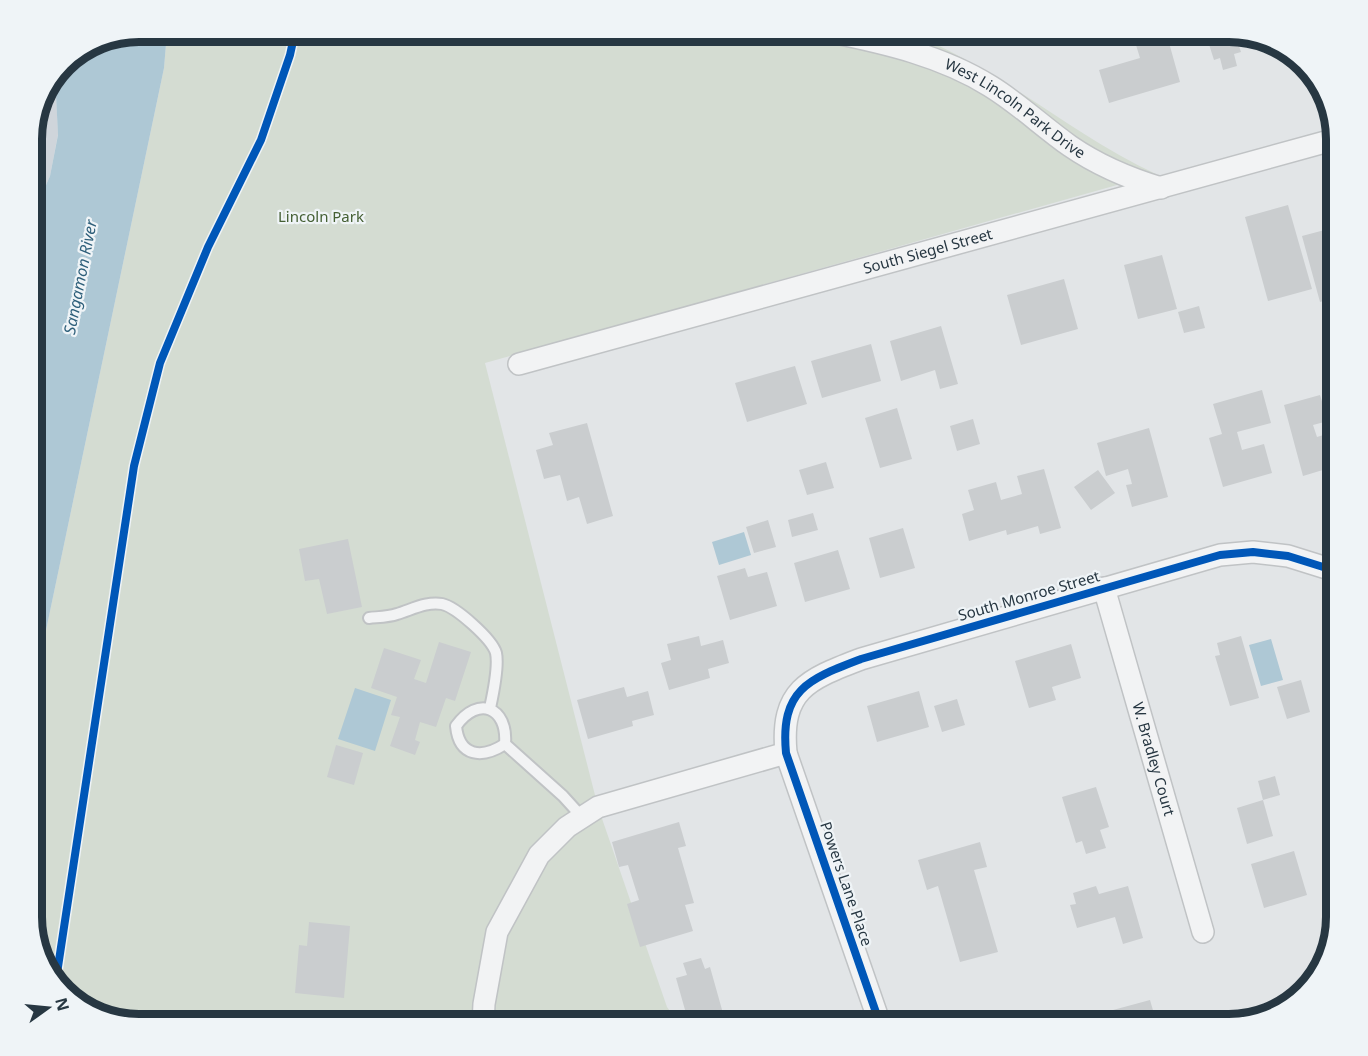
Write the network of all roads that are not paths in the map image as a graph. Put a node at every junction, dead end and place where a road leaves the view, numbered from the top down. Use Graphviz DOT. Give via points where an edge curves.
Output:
graph roads {
  1 [pos="879,42"];
  2 [pos="1326,142"];
  3 [pos="1161,188"];
  4 [pos="519,364"];
  5 [pos="1326,568"];
  6 [pos="1104,588"];
  7 [pos="369,618"];
  8 [pos="490,708"];
  9 [pos="505,744"];
  10 [pos="786,753"];
  11 [pos="590,812"];
  12 [pos="1203,932"];
  13 [pos="484,1014"];
  14 [pos="877,1014"];
  1 -- 3 [label="street, West Lincoln Park Drive" via="946,64 990,86 1082,153 1120,175"];
  2 -- 3 [label="street, South Siegel Street"];
  3 -- 4 [label="street, South Siegel Street"];
  5 -- 6 [label="street, South Monroe Street" via="1288,556 1253,552 1220,555"];
  6 -- 10 [label="street, South Monroe Street" via="861,659 823,674 797,692 787,710"];
  6 -- 12 [label="street, W. Bradley Court"];
  7 -- 8 [label="lane" via="442,604 470,621 496,654"];
  8 -- 9 [label="lane" via="500,716"];
  8 -- 9 [label="lane" via="471,711 456,726 457,735 471,752 483,754"];
  9 -- 11 [label="lane" via="563,796"];
  10 -- 11 [label="street"];
  10 -- 14 [label="street, Powers Lane Place"];
  11 -- 13 [label="street" via="567,827 539,855 497,932"];
}
